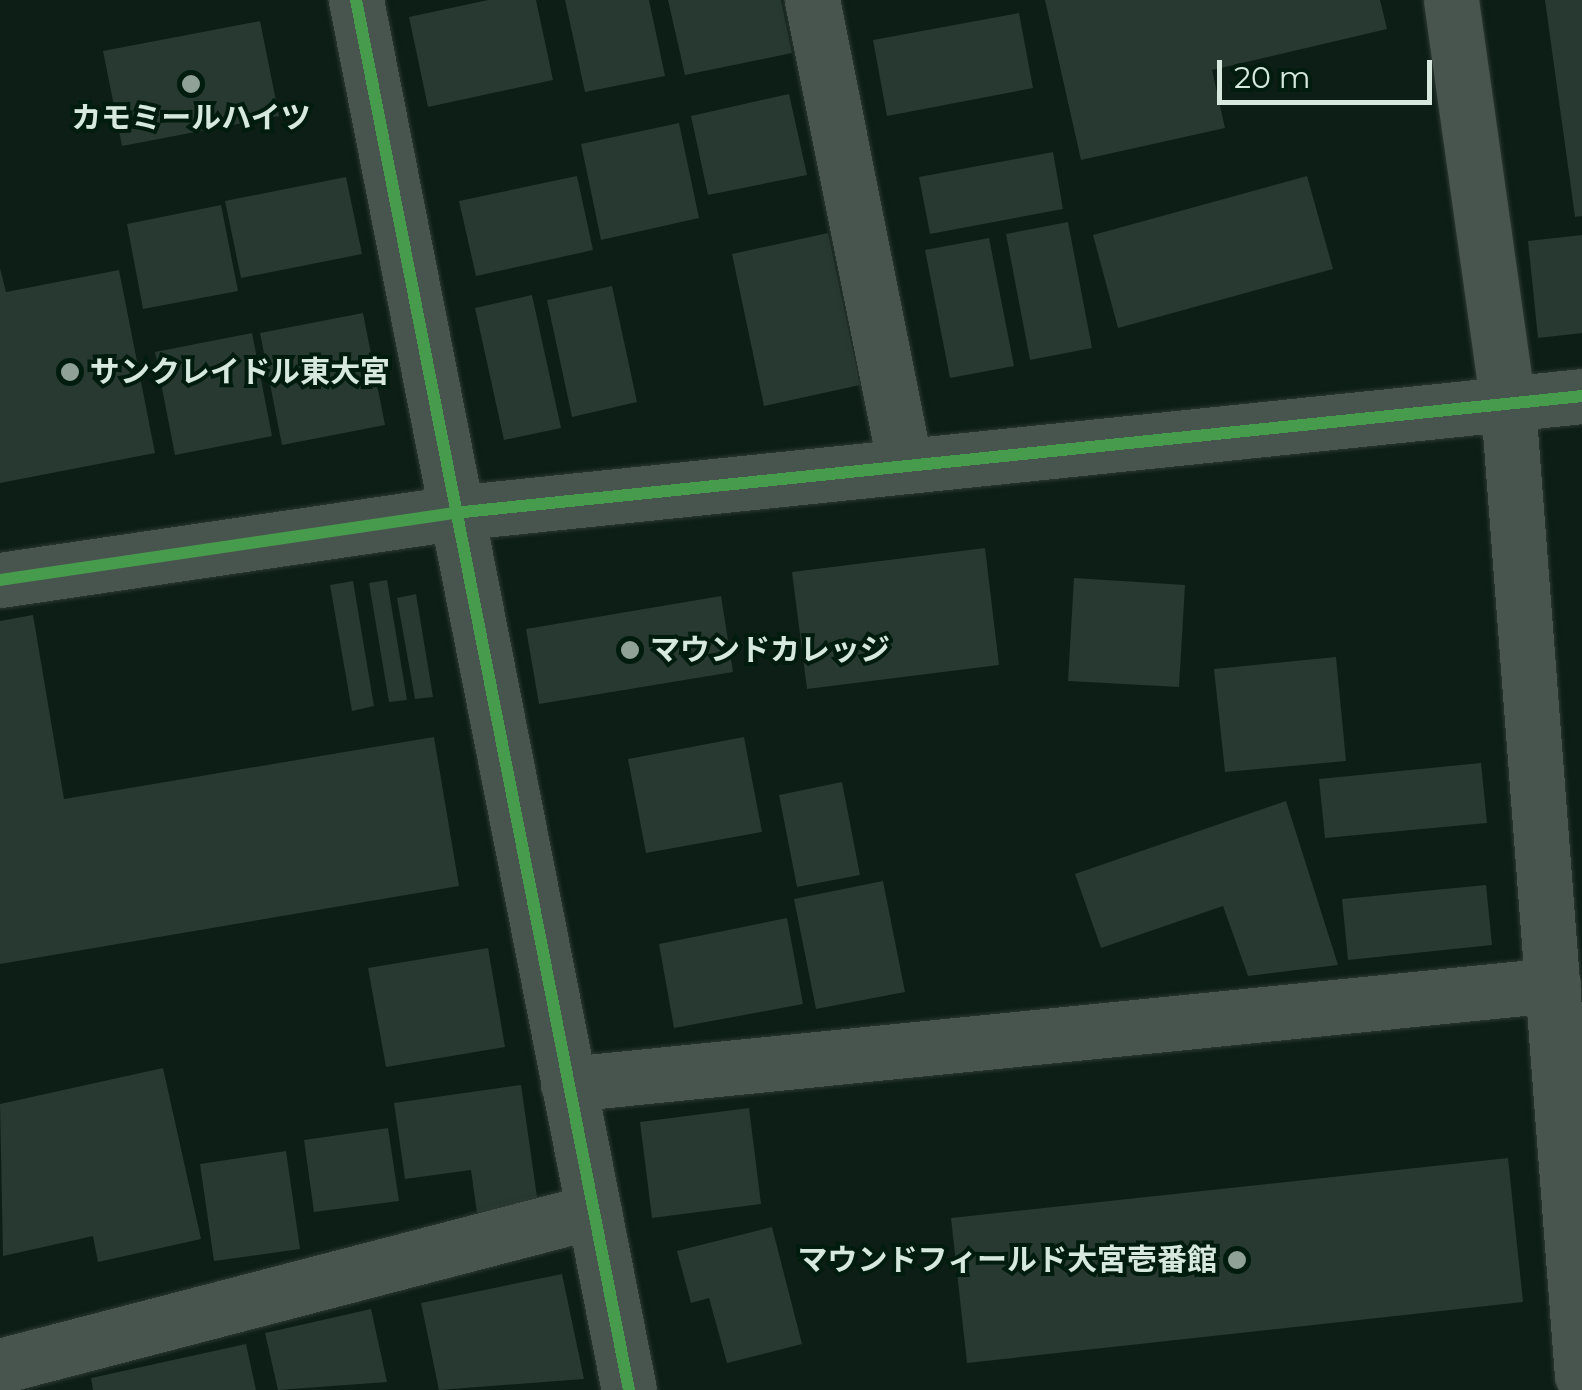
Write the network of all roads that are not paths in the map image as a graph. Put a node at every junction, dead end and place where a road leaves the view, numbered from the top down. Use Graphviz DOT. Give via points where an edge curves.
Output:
graph roads {
  1 [pos="356,0"];
  2 [pos="812,0"];
  3 [pos="1451,0"];
  4 [pos="1582,396"];
  5 [pos="1508,405"];
  6 [pos="906,464"];
  7 [pos="454,514"];
  8 [pos="0,580"];
  9 [pos="1553,985"];
  10 [pos="568,1084"];
  11 [pos="594,1211"];
  12 [pos="0,1366"];
  13 [pos="1582,1375"];
  14 [pos="629,1390"];
  1 -- 7 [label="street"];
  2 -- 6 [label="street"];
  3 -- 5 [label="street"];
  4 -- 5 [label="street"];
  5 -- 6 [label="street"];
  5 -- 9 [label="street"];
  6 -- 7 [label="street"];
  7 -- 8 [label="street"];
  7 -- 10 [label="street"];
  9 -- 10 [label="street"];
  9 -- 13 [label="street"];
  10 -- 11 [label="street"];
  11 -- 12 [label="street"];
  11 -- 14 [label="street"];
}
